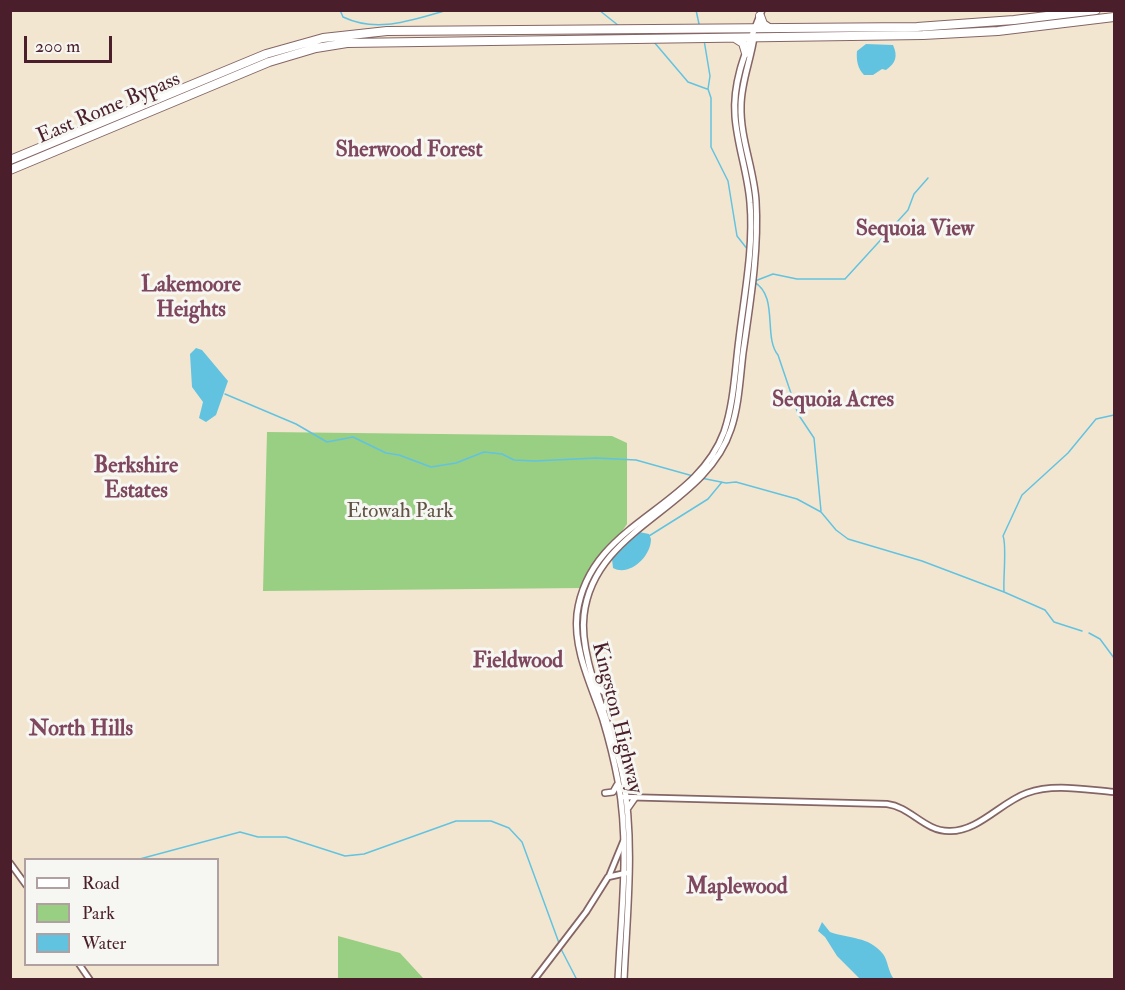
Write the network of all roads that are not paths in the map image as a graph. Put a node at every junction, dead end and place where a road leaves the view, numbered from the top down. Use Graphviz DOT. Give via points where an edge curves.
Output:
graph roads {
  1 [pos="1096,10"];
  2 [pos="1114,17"];
  3 [pos="759,19"];
  4 [pos="769,28"];
  5 [pos="753,37"];
  6 [pos="767,37"];
  7 [pos="734,38"];
  8 [pos="749,50"];
  9 [pos="10,160"];
  10 [pos="10,170"];
  11 [pos="697,478"];
  12 [pos="598,688"];
  13 [pos="605,710"];
  14 [pos="618,781"];
  15 [pos="1114,792"];
  16 [pos="605,793"];
  17 [pos="624,797"];
  18 [pos="635,798"];
  19 [pos="628,810"];
  20 [pos="623,840"];
  21 [pos="10,863"];
  22 [pos="626,873"];
  23 [pos="608,877"];
  24 [pos="24,882"];
  25 [pos="80,966"];
  26 [pos="536,977"];
  27 [pos="90,980"];
  28 [pos="618,980"];
  29 [pos="624,980"];
  1 -- 4 [label="highway" via="976,24"];
  2 -- 6 [label="highway, East Rome Bypass" via="960,34"];
  3 -- 4 [label="highway"];
  3 -- 4 [label="highway"];
  3 -- 5 [label="main road"];
  3 -- 9 [label="highway, East Rome Bypass" via="744,28 387,31 323,38 266,54"];
  5 -- 6 [label="highway, East Rome Bypass"];
  5 -- 7 [label="highway, East Rome Bypass"];
  5 -- 8 [label="main road"];
  6 -- 8 [label="highway"];
  7 -- 8 [label="highway"];
  7 -- 10 [label="highway, East Rome Bypass" via="385,40 325,46 269,62"];
  8 -- 11 [label="main road" via="741,106 756,203 747,323 731,428 719,455"];
  11 -- 12 [label="main road, Kingston Highway" via="618,547 591,584 583,634"];
  11 -- 14 [label="main road, Kingston Highway" via="608,548 592,569 580,600 580,651"];
  12 -- 13 [label="main road, Kingston Highway"];
  12 -- 13 [label="main road" via="611,694"];
  13 -- 17 [label="main road, Kingston Highway" via="618,749"];
  14 -- 16 [label="main road" via="615,791"];
  14 -- 17 [label="main road, Kingston Highway"];
  15 -- 18 [label="street" via="1035,790 1014,798 970,826 951,831 932,828 902,807 887,804"];
  17 -- 18 [label="street"];
  17 -- 19 [label="main road, Kingston Highway"];
  17 -- 20 [label="main road, Kingston Highway"];
  18 -- 19 [label="main road"];
  19 -- 22 [label="main road, Kingston Highway"];
  20 -- 22 [label="main road, Kingston Highway"];
  20 -- 23 [label="street"];
  21 -- 24 [label="street"];
  22 -- 23 [label="street"];
  22 -- 28 [label="main road"];
  22 -- 29 [label="main road"];
  23 -- 26 [label="street"];
  25 -- 27 [label="street"];
}
